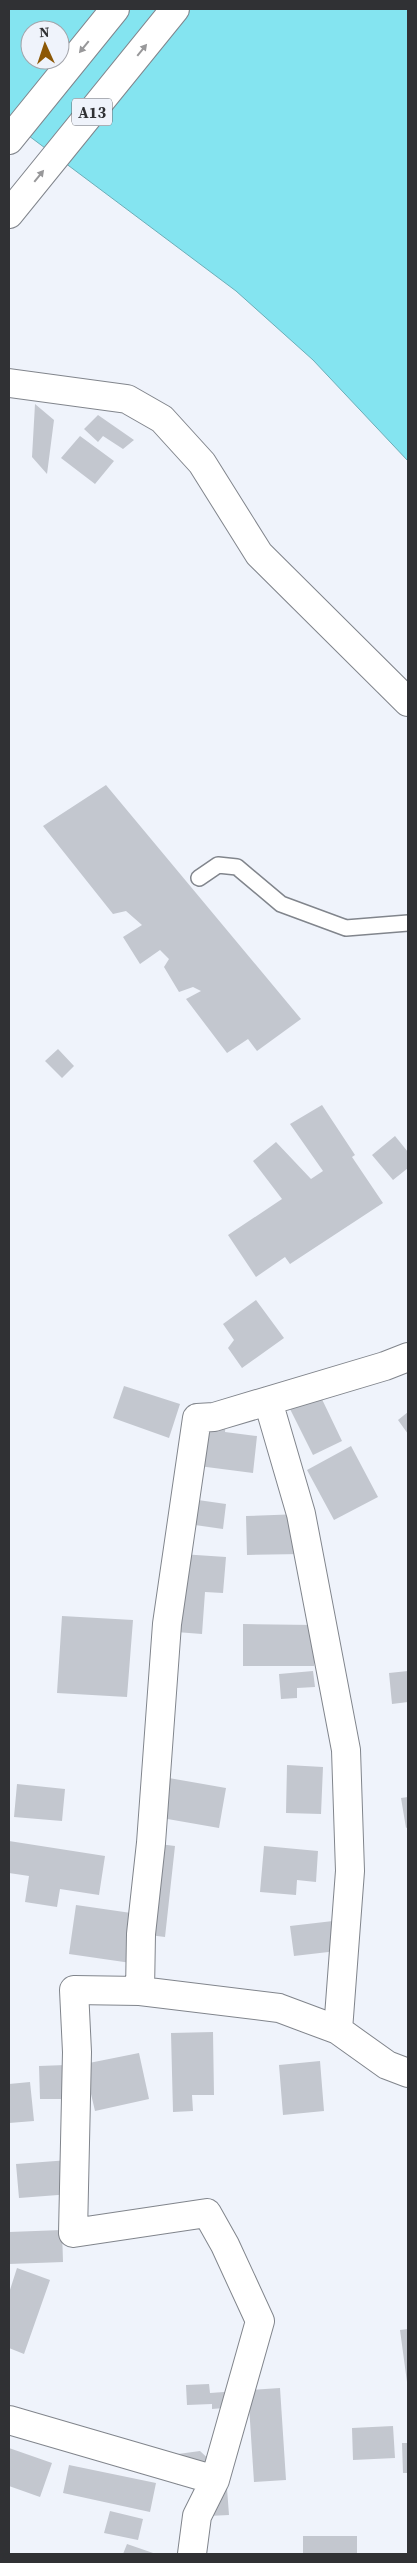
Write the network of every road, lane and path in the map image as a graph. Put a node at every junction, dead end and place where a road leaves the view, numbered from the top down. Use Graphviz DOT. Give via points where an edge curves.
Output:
graph roads {
  1 [pos="115,9"];
  2 [pos="175,9"];
  3 [pos="9,140"];
  4 [pos="9,214"];
  5 [pos="9,383"];
  6 [pos="408,702"];
  7 [pos="200,878"];
  8 [pos="408,923"];
  9 [pos="408,1357"];
  10 [pos="268,1401"];
  11 [pos="140,1991"];
  12 [pos="338,2030"];
  13 [pos="408,2073"];
  14 [pos="9,2420"];
  15 [pos="215,2480"];
  16 [pos="192,2554"];
  1 -- 3 [label="main road, A13, one-way"];
  4 -- 2 [label="main road, A13, one-way"];
  5 -- 6 [label="main road" via="126,399 162,419 202,463 259,554"];
  7 -- 8 [label="lane" via="218,865 237,867 281,904 346,928"];
  9 -- 10 [label="main road"];
  10 -- 11 [label="main road" via="214,1417 197,1418 166,1624 151,1843 141,1934"];
  10 -- 12 [label="main road" via="301,1514 346,1750 350,1871"];
  11 -- 12 [label="main road" via="279,2008"];
  11 -- 15 [label="main road" via="74,1990 77,2061 73,2233 207,2213 260,2321"];
  12 -- 13 [label="main road" via="387,2065"];
  14 -- 15 [label="main road"];
  15 -- 16 [label="main road" via="197,2516"];
}
